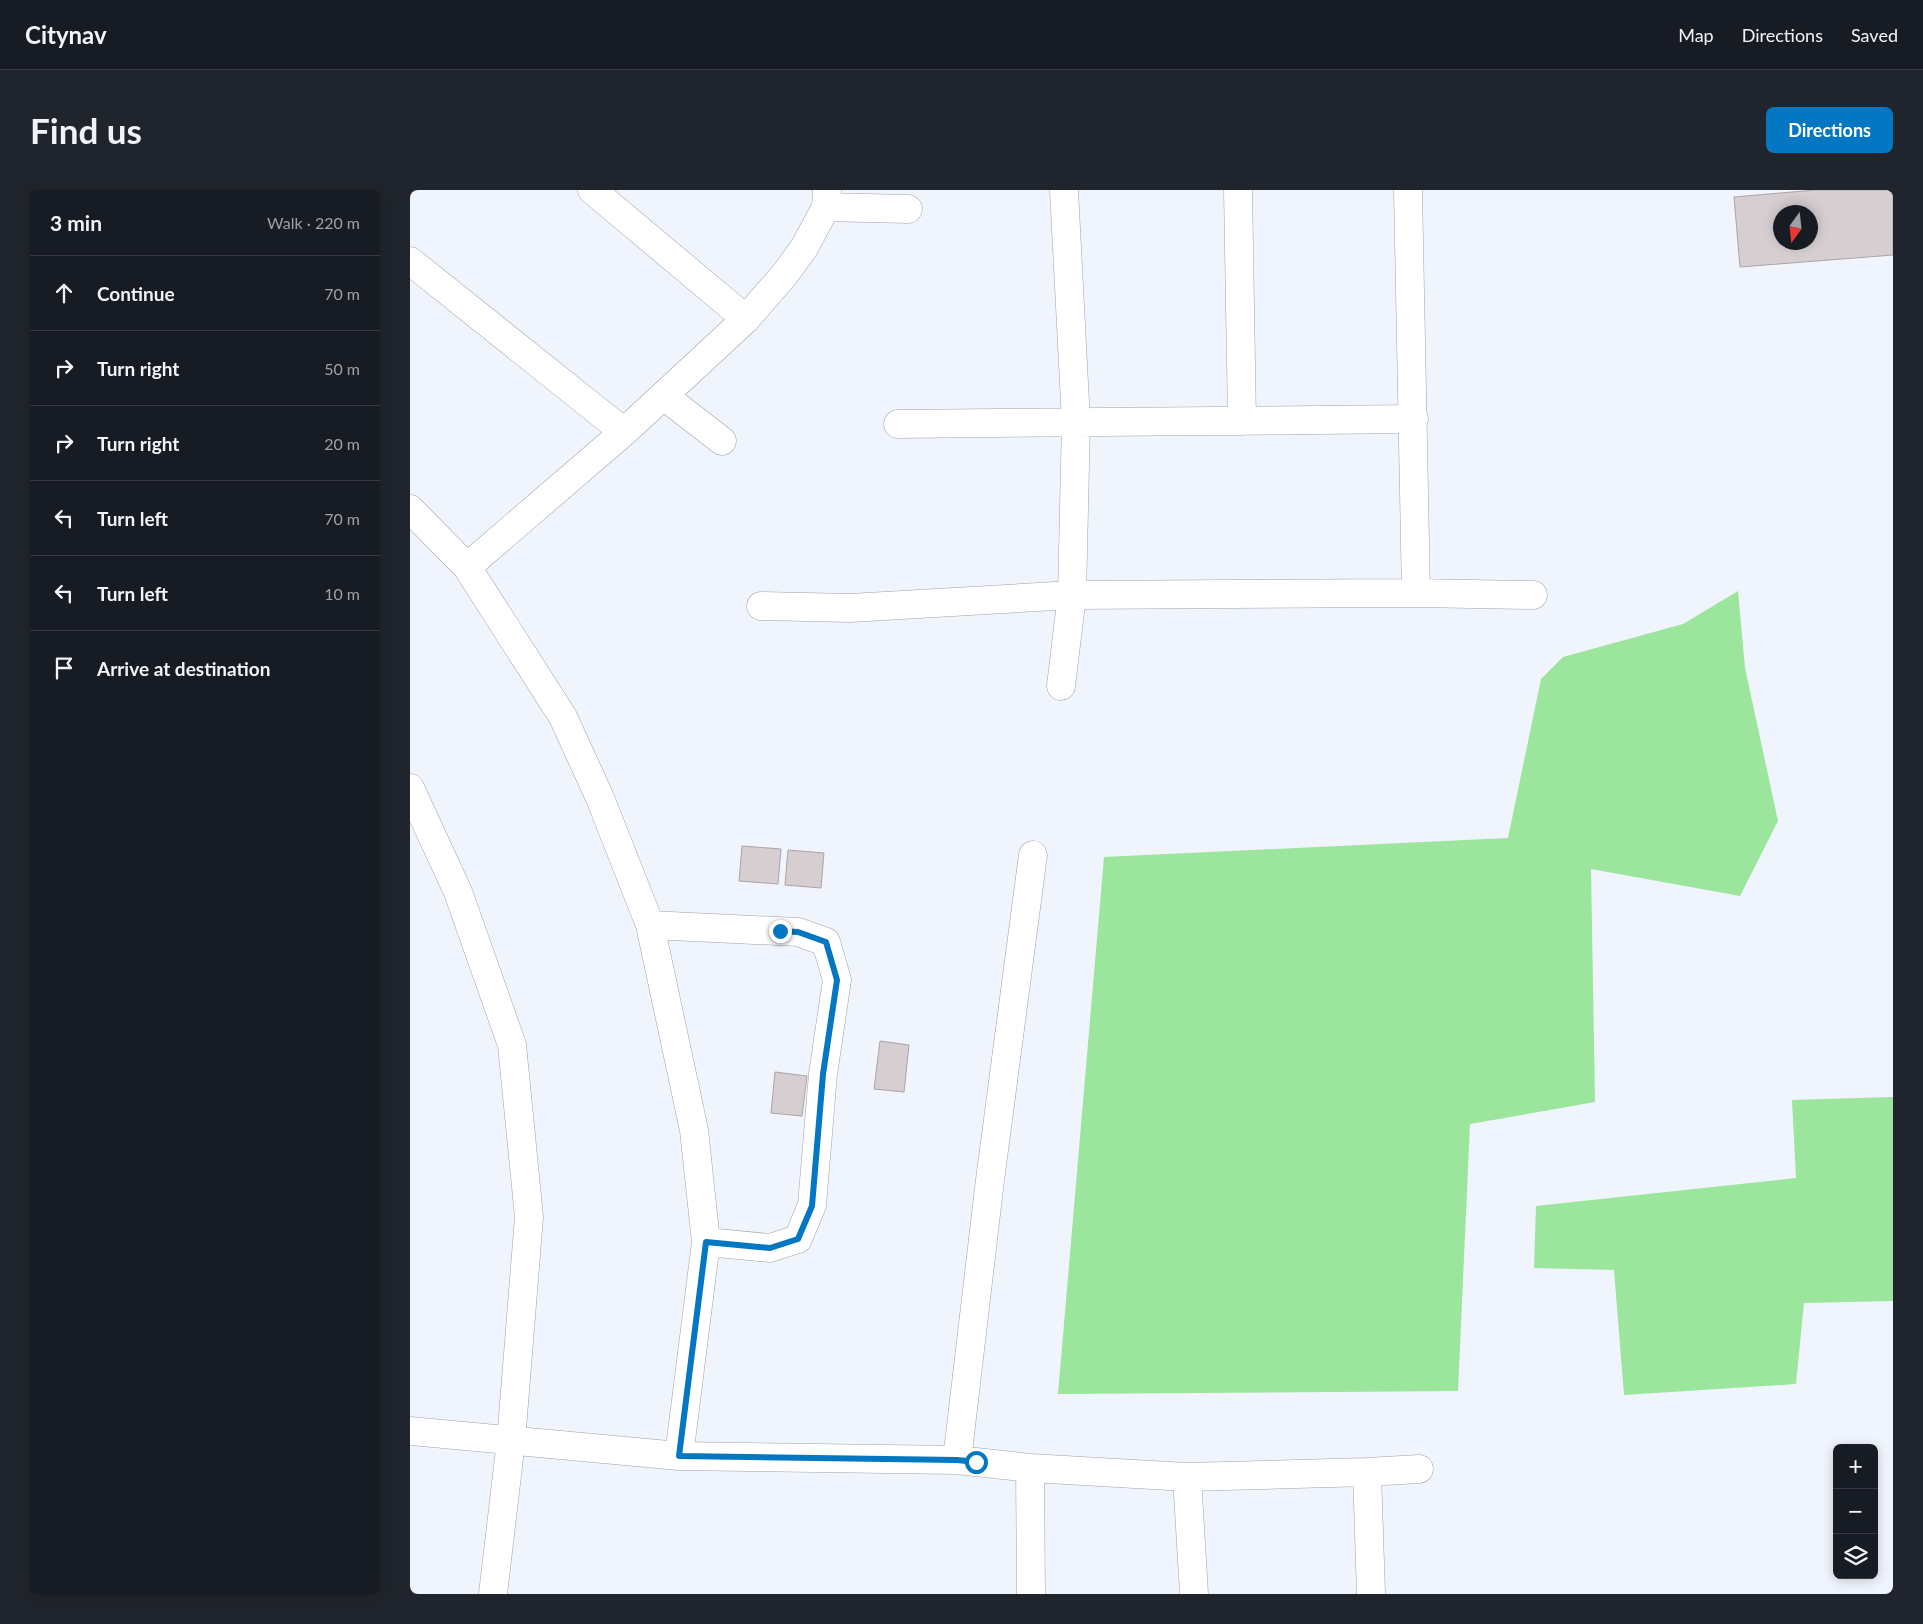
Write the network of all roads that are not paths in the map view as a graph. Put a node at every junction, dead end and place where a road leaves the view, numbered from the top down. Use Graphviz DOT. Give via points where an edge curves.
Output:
graph roads {
  1 [pos="592,190"];
  2 [pos="1064,190"];
  3 [pos="1238,190"];
  4 [pos="1408,190"];
  5 [pos="826,198"];
  6 [pos="908,209"];
  7 [pos="410,261"];
  8 [pos="746,319"];
  9 [pos="664,396"];
  10 [pos="1414,419"];
  11 [pos="1242,421"];
  12 [pos="1076,422"];
  13 [pos="898,424"];
  14 [pos="624,432"];
  15 [pos="722,441"];
  16 [pos="410,510"];
  17 [pos="467,567"];
  18 [pos="1416,593"];
  19 [pos="1072,595"];
  20 [pos="1533,595"];
  21 [pos="761,606"];
  22 [pos="1062,686"];
  23 [pos="410,788"];
  24 [pos="1033,855"];
  25 [pos="650,925"];
  26 [pos="706,1242"];
  27 [pos="410,1431"];
  28 [pos="511,1441"];
  29 [pos="679,1456"];
  30 [pos="957,1460"];
  31 [pos="1030,1468"];
  32 [pos="1419,1468"];
  33 [pos="1367,1472"];
  34 [pos="1187,1477"];
  35 [pos="493,1594"];
  36 [pos="1030,1594"];
  37 [pos="1194,1594"];
  38 [pos="1371,1594"];
  1 -- 8 [label="street"];
  2 -- 12 [label="street"];
  3 -- 11 [label="street"];
  4 -- 10 [label="street"];
  5 -- 6 [label="street"];
  5 -- 8 [label="street" via="804,248"];
  7 -- 14 [label="street"];
  8 -- 9 [label="street"];
  9 -- 14 [label="street"];
  9 -- 15 [label="street"];
  10 -- 11 [label="street"];
  10 -- 18 [label="street"];
  11 -- 12 [label="street"];
  12 -- 13 [label="street"];
  12 -- 19 [label="street"];
  14 -- 17 [label="street"];
  16 -- 17 [label="street"];
  17 -- 25 [label="street" via="563,717 600,798"];
  18 -- 19 [label="street"];
  18 -- 20 [label="street"];
  19 -- 21 [label="street" via="850,608"];
  19 -- 22 [label="street"];
  23 -- 28 [label="street" via="458,892 512,1045 528,1216"];
  24 -- 30 [label="street"];
  25 -- 26 [label="street" via="694,1130"];
  25 -- 26 [label="street" via="798,932 826,942 837,980 823,1074 812,1206 798,1239 770,1248"];
  26 -- 29 [label="street"];
  27 -- 28 [label="street"];
  28 -- 29 [label="street"];
  28 -- 35 [label="street"];
  29 -- 30 [label="street"];
  30 -- 31 [label="street"];
  31 -- 34 [label="street"];
  31 -- 36 [label="street"];
  32 -- 33 [label="street"];
  33 -- 34 [label="street"];
  33 -- 38 [label="street"];
  34 -- 37 [label="street"];
}
